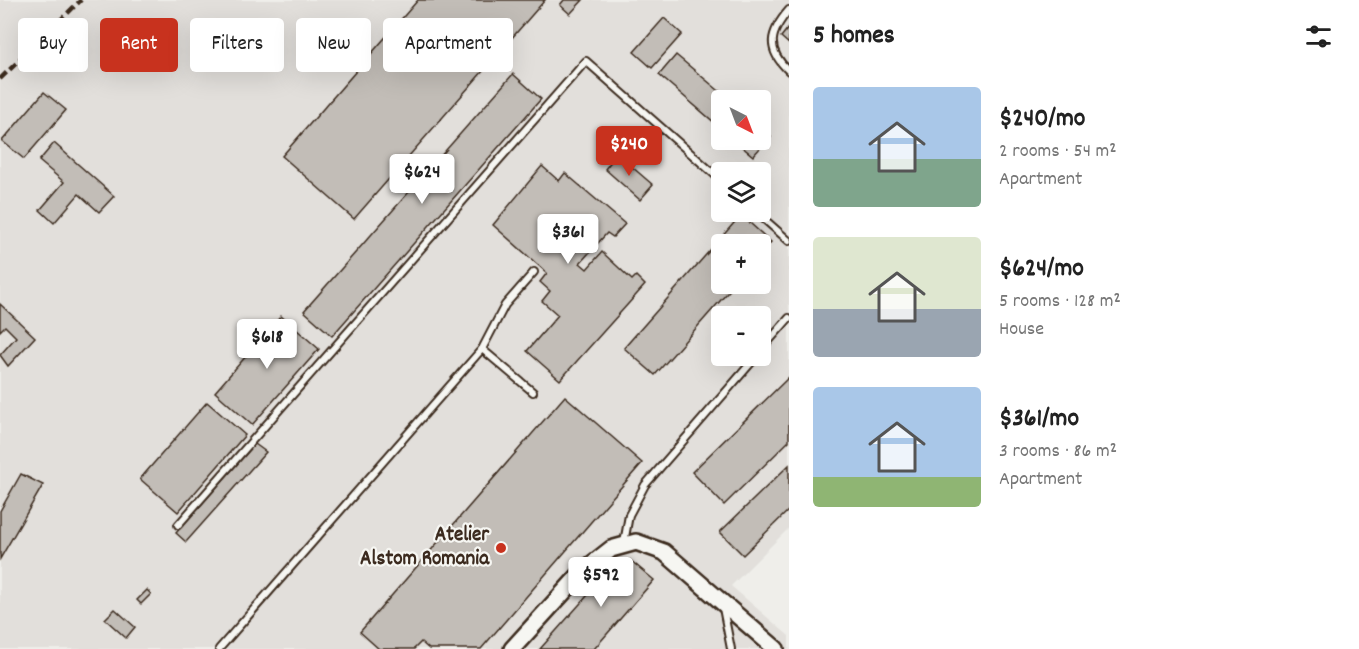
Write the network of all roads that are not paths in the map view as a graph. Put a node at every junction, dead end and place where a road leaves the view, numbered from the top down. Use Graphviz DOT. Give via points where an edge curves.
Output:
graph roads {
  1 [pos="789,10"];
  2 [pos="789,71"];
  3 [pos="711,171"];
  4 [pos="767,222"];
  5 [pos="789,241"];
  6 [pos="534,272"];
  7 [pos="789,318"];
  8 [pos="771,338"];
  9 [pos="482,349"];
  10 [pos="748,366"];
  11 [pos="533,392"];
  12 [pos="178,525"];
  13 [pos="624,543"];
  14 [pos="722,602"];
  15 [pos="219,649"];
  16 [pos="512,649"];
  17 [pos="731,649"];
  18 [pos="776,649"];
  1 -- 2 [label="lane" via="775,26 772,38 778,61"];
  3 -- 12 [label="lane" via="586,61"];
  4 -- 5 [label="lane"];
  6 -- 9 [label="lane" via="505,305"];
  7 -- 8 [label="lane"];
  9 -- 11 [label="lane"];
  9 -- 15 [label="lane"];
  10 -- 13 [label="lane" via="645,485 629,515"];
  13 -- 14 [label="street" via="648,544 664,552"];
  13 -- 16 [label="street" via="583,571"];
  14 -- 17 [label="lane"];
  14 -- 18 [label="street"];
}
